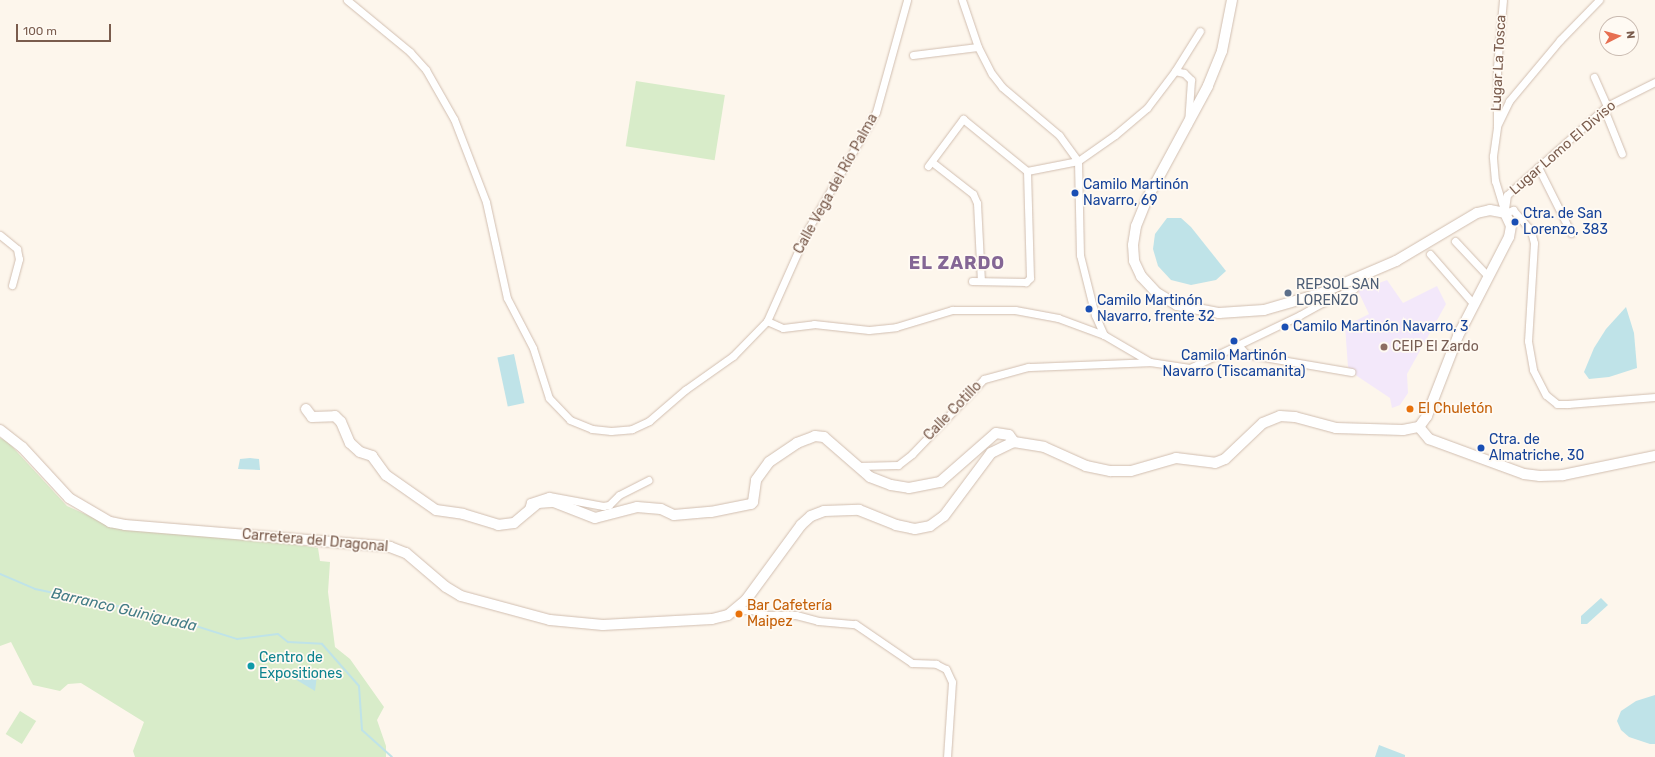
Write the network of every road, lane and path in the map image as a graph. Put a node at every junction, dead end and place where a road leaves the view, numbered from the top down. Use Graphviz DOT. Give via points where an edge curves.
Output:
graph roads {
  1 [pos="347,0"];
  2 [pos="907,0"];
  3 [pos="962,0"];
  4 [pos="1232,0"];
  5 [pos="1502,0"];
  6 [pos="1599,0"];
  7 [pos="1200,32"];
  8 [pos="978,47"];
  9 [pos="913,55"];
  10 [pos="1175,71"];
  11 [pos="1594,77"];
  12 [pos="1654,85"];
  13 [pos="1606,108"];
  14 [pos="1497,126"];
  15 [pos="1188,127"];
  16 [pos="1622,154"];
  17 [pos="1078,161"];
  18 [pos="1538,167"];
  19 [pos="1027,171"];
  20 [pos="1505,213"];
  21 [pos="1571,233"];
  22 [pos="0,235"];
  23 [pos="1455,241"];
  24 [pos="1430,254"];
  25 [pos="1485,272"];
  26 [pos="972,281"];
  27 [pos="981,281"];
  28 [pos="12,285"];
  29 [pos="1354,289"];
  30 [pos="1320,298"];
  31 [pos="1471,301"];
  32 [pos="766,321"];
  33 [pos="1104,335"];
  34 [pos="1238,346"];
  35 [pos="1150,362"];
  36 [pos="1351,372"];
  37 [pos="1655,397"];
  38 [pos="306,409"];
  39 [pos="1418,427"];
  40 [pos="0,430"];
  41 [pos="1014,442"];
  42 [pos="1655,456"];
  43 [pos="858,466"];
  44 [pos="648,480"];
  45 [pos="528,509"];
  46 [pos="737,610"];
  47 [pos="946,757"];
  1 -- 32 [label="street, Calle Vega del Río Palma" via="410,52 426,70 454,119 486,202 507,298 533,348 549,398 570,420 592,429 611,431 632,429 649,421 685,390 733,356"];
  2 -- 32 [label="street, Calle Vega del Río Palma" via="876,112 808,229"];
  3 -- 8 [label="street"];
  4 -- 15 [label="main road" via="1222,51"];
  5 -- 14 [label="street, Lugar La Tosca" via="1497,67"];
  6 -- 14 [label="street" via="1560,40 1509,101"];
  7 -- 10 [label="street"];
  8 -- 9 [label="street"];
  8 -- 17 [label="street" via="1002,87 1059,135"];
  10 -- 15 [label="street" via="1184,73 1191,80 1186,115"];
  10 -- 17 [label="street" via="1147,108"];
  11 -- 13 [label="street"];
  12 -- 13 [label="street, Lugar Lomo El Diviso"];
  13 -- 16 [label="street"];
  13 -- 18 [label="street, Lugar Lomo El Diviso"];
  14 -- 20 [label="street" via="1493,156 1495,181"];
  15 -- 30 [label="main road" via="1147,199 1136,226 1134,261 1141,276 1157,293 1177,305 1219,313 1264,310"];
  17 -- 19 [label="street"];
  17 -- 33 [label="street" via="1080,255 1095,315"];
  18 -- 20 [label="street, Lugar Lomo El Diviso" via="1507,195"];
  18 -- 21 [label="street"];
  19 -- 27 [label="street" via="1030,278 1026,282"];
  19 -- 27 [label="street" via="963,119 930,164 973,194 977,203"];
  20 -- 30 [label="main road" via="1490,210 1477,213 1396,261"];
  20 -- 37 [label="street" via="1513,210 1531,231 1534,243 1528,342 1533,370 1546,395 1556,404"];
  20 -- 39 [label="main road" via="1511,226 1509,237 1458,336 1427,416"];
  22 -- 28 [label="street" via="17,248 19,259"];
  23 -- 25 [label="street"];
  24 -- 31 [label="street"];
  26 -- 27 [label="street"];
  29 -- 30 [label="street"];
  30 -- 34 [label="street"];
  32 -- 33 [label="street" via="783,328 814,324 869,330 896,327 952,310 1016,310 1058,318"];
  33 -- 35 [label="street"];
  34 -- 35 [label="street" via="1190,368"];
  34 -- 36 [label="street" via="1246,354"];
  35 -- 43 [label="street, Calle Cotillo" via="1028,367 984,379 912,454 898,465"];
  38 -- 45 [label="main road" via="312,417 335,416 341,422 350,443 360,452 372,456 386,475 436,510 463,514 498,525 514,523"];
  39 -- 41 [label="main road" via="1403,430 1336,428 1295,417 1280,416 1263,423 1225,459 1215,463 1176,458 1131,471 1110,471 1086,466 1044,447"];
  39 -- 42 [label="main road" via="1429,439 1524,474 1540,476 1563,475"];
  40 -- 46 [label="main road, Carretera del Dragonal" via="22,447 70,498 110,522 390,547 406,553 446,587 461,596 550,620 578,624 712,619"];
  41 -- 43 [label="main road" via="1009,435 996,433 940,482 928,486 909,488 891,485 870,477"];
  41 -- 46 [label="main road" via="991,453 944,516 930,526 915,529 896,525 859,510 841,509 811,516 801,525"];
  43 -- 45 [label="main road" via="824,437 815,436 796,443 769,462 756,480 751,504 711,512 674,515 661,509 637,507 595,518 554,502 538,503"];
  44 -- 45 [label="street" via="619,494 603,506 549,496 530,502"];
  46 -- 47 [label="street" via="752,610 765,615 796,616 818,622 855,624 912,663 936,664 946,669 952,682"];
}
